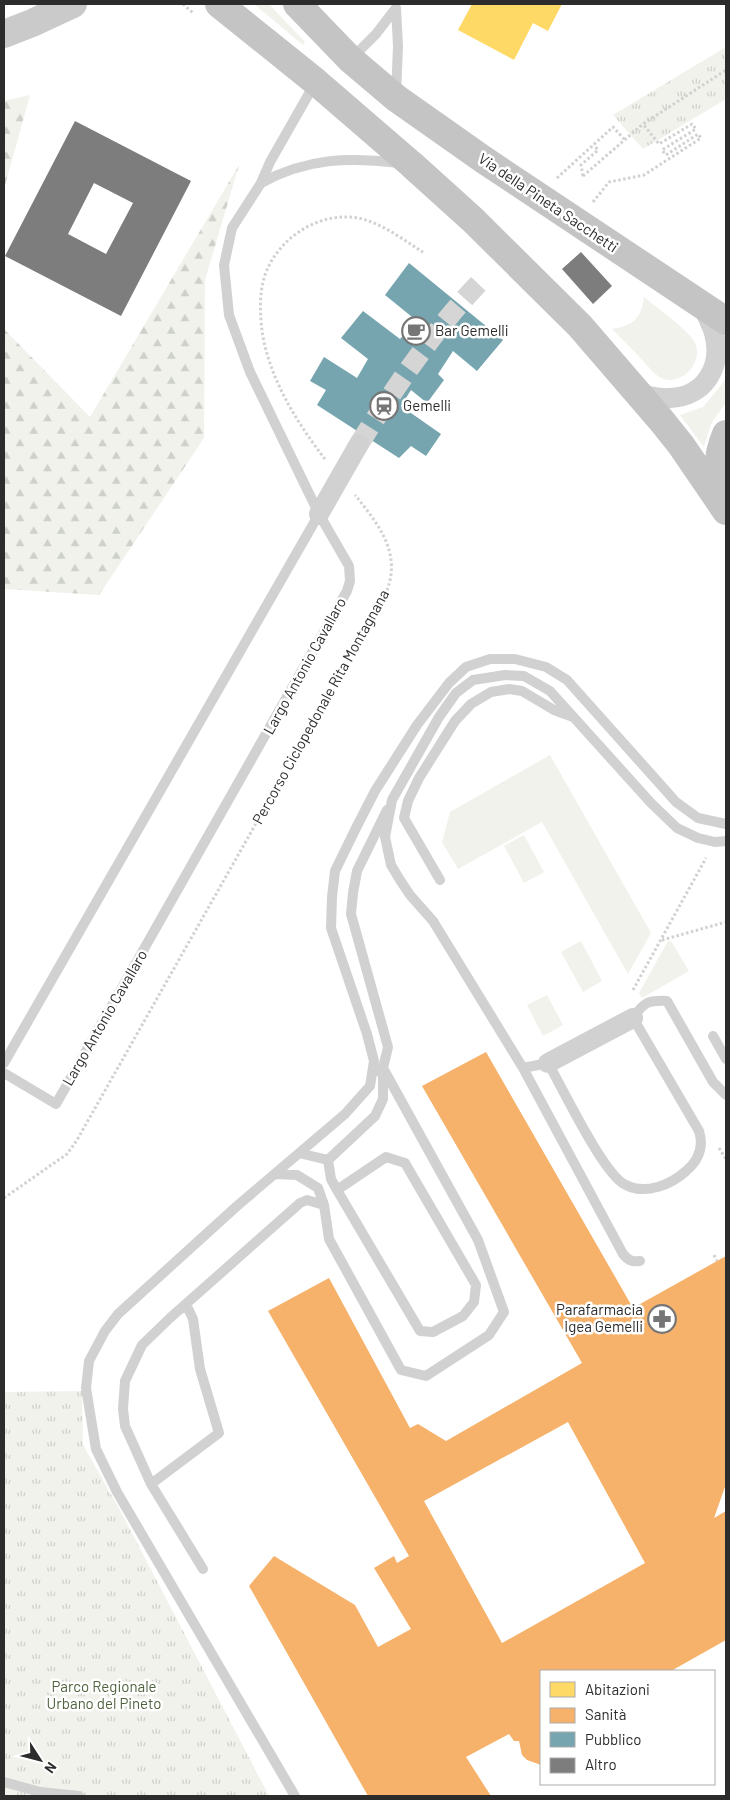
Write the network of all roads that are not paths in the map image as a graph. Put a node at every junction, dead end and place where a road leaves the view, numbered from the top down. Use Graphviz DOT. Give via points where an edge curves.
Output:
graph roads {
  1 [pos="73,4"];
  2 [pos="219,4"];
  3 [pos="297,4"];
  4 [pos="4,34"];
  5 [pos="350,60"];
  6 [pos="316,82"];
  7 [pos="396,98"];
  8 [pos="411,164"];
  9 [pos="261,182"];
  10 [pos="702,305"];
  11 [pos="726,321"];
  12 [pos="639,394"];
  13 [pos="726,434"];
  14 [pos="359,444"];
  15 [pos="726,511"];
  16 [pos="319,514"];
  17 [pos="576,719"];
  18 [pos="392,800"];
  19 [pos="726,824"];
  20 [pos="726,841"];
  21 [pos="440,880"];
  22 [pos="632,1018"];
  23 [pos="714,1036"];
  24 [pos="726,1059"];
  25 [pos="4,1063"];
  26 [pos="548,1063"];
  27 [pos="383,1068"];
  28 [pos="523,1068"];
  29 [pos="4,1073"];
  30 [pos="370,1086"];
  31 [pos="726,1095"];
  32 [pos="299,1153"];
  33 [pos="328,1160"];
  34 [pos="276,1174"];
  35 [pos="337,1190"];
  36 [pos="324,1205"];
  37 [pos="640,1261"];
  38 [pos="186,1304"];
  39 [pos="151,1484"];
  40 [pos="203,1569"];
  41 [pos="4,1782"];
  42 [pos="79,1796"];
  43 [pos="295,1796"];
  1 -- 4 [label="street"];
  2 -- 6 [label="main road"];
  3 -- 5 [label="main road, Via della Pineta Sacchetti"];
  5 -- 7 [label="main road, Via della Pineta Sacchetti"];
  5 -- 7 [label="lane" via="396,8"];
  6 -- 8 [label="main road"];
  6 -- 9 [label="lane"];
  7 -- 10 [label="main road, Via della Pineta Sacchetti"];
  8 -- 9 [label="lane" via="337,160 289,169"];
  8 -- 12 [label="main road" via="474,220 572,319"];
  9 -- 16 [label="lane" via="236,220 230,236 224,265 226,298 250,372"];
  10 -- 11 [label="main road, Via della Pineta Sacchetti"];
  10 -- 12 [label="street" via="714,333 717,354 709,378 696,391 678,397"];
  12 -- 15 [label="main road" via="681,445"];
  13 -- 15 [label="main road" via="719,452 718,472"];
  14 -- 16 [label="street"];
  16 -- 25 [label="lane"];
  16 -- 29 [label="lane, Largo Antonio Cavallaro" via="350,572 347,590 332,618 56,1104"];
  17 -- 18 [label="lane" via="550,691 524,676 505,675 474,680 456,693 439,717"];
  17 -- 20 [label="lane" via="677,828 698,838"];
  17 -- 21 [label="lane" via="522,691 509,689 491,692 471,704 455,722 419,778 404,818"];
  18 -- 27 [label="lane" via="357,871 351,914 388,1047"];
  18 -- 28 [label="lane" via="385,837 392,865 410,895 433,921"];
  19 -- 30 [label="lane" via="698,818 676,802 567,680 546,666 515,658 490,659 466,667 449,683 417,725 375,791 335,871 331,928 374,1061"];
  22 -- 26 [label="street"];
  22 -- 26 [label="lane" via="702,1140 693,1165 670,1182 641,1189 616,1179"];
  22 -- 31 [label="lane" via="651,1000 667,1001 713,1082"];
  23 -- 24 [label="lane"];
  26 -- 28 [label="lane"];
  27 -- 30 [label="lane"];
  27 -- 33 [label="lane" via="383,1099 375,1116"];
  27 -- 36 [label="lane" via="478,1240 504,1312 489,1335 426,1376 401,1370 329,1238"];
  28 -- 37 [label="lane" via="623,1254 628,1260"];
  30 -- 32 [label="lane" via="345,1114"];
  32 -- 33 [label="lane"];
  32 -- 34 [label="lane"];
  33 -- 35 [label="lane" via="331,1179"];
  34 -- 36 [label="lane" via="297,1175 318,1188"];
  34 -- 43 [label="lane" via="118,1314 89,1361 86,1388 96,1449 118,1492"];
  35 -- 35 [label="lane" via="420,1331 433,1332 463,1316 474,1302 476,1285 405,1163 386,1157"];
  36 -- 38 [label="lane" via="307,1200 300,1203"];
  38 -- 39 [label="lane" via="142,1345 125,1381 125,1426"];
  38 -- 39 [label="lane" via="193,1319 200,1369 219,1433"];
  39 -- 40 [label="lane"];
  41 -- 42 [label="lane" via="40,1792"];
}
